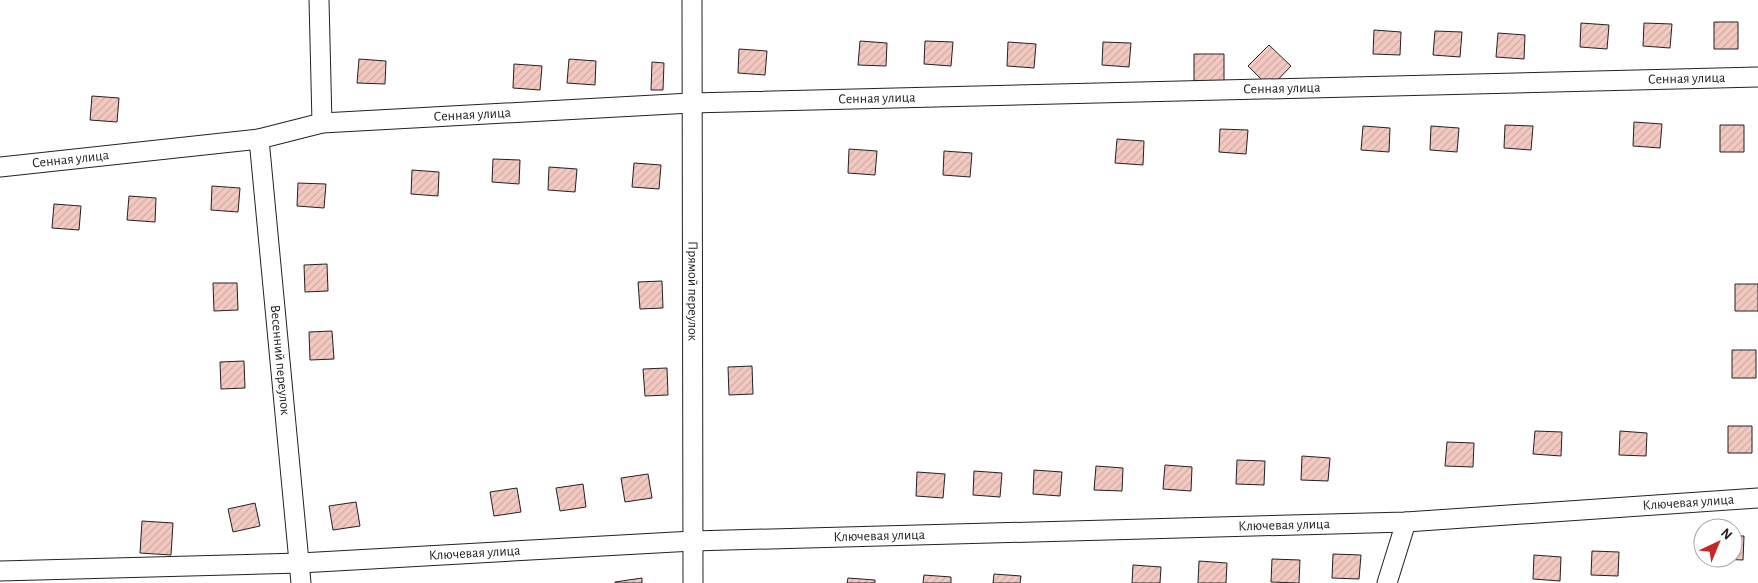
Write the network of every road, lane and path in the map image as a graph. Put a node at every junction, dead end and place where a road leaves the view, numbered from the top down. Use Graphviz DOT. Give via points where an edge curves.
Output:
graph roads {
  1 [pos="319,0"];
  2 [pos="692,0"];
  3 [pos="1758,77"];
  4 [pos="691,103"];
  5 [pos="322,122"];
  6 [pos="259,139"];
  7 [pos="0,167"];
  8 [pos="1758,498"];
  9 [pos="1406,522"];
  10 [pos="693,541"];
  11 [pos="300,563"];
  12 [pos="0,571"];
  13 [pos="301,583"];
  14 [pos="692,583"];
  15 [pos="1387,583"];
  1 -- 5 [label="street"];
  2 -- 4 [label="street, Прямой переулок"];
  3 -- 4 [label="street, Сенная улица"];
  4 -- 5 [label="street, Сенная улица"];
  4 -- 10 [label="street, Прямой переулок"];
  5 -- 6 [label="street, Сенная улица"];
  6 -- 7 [label="street, Сенная улица"];
  6 -- 11 [label="street, Весенний переулок"];
  8 -- 9 [label="street, Ключевая улица"];
  9 -- 10 [label="street, Ключевая улица"];
  9 -- 15 [label="street"];
  10 -- 11 [label="street, Ключевая улица"];
  10 -- 14 [label="street, Прямой переулок"];
  11 -- 12 [label="street, Ключевая улица"];
  11 -- 13 [label="street, Весенний переулок"];
}
